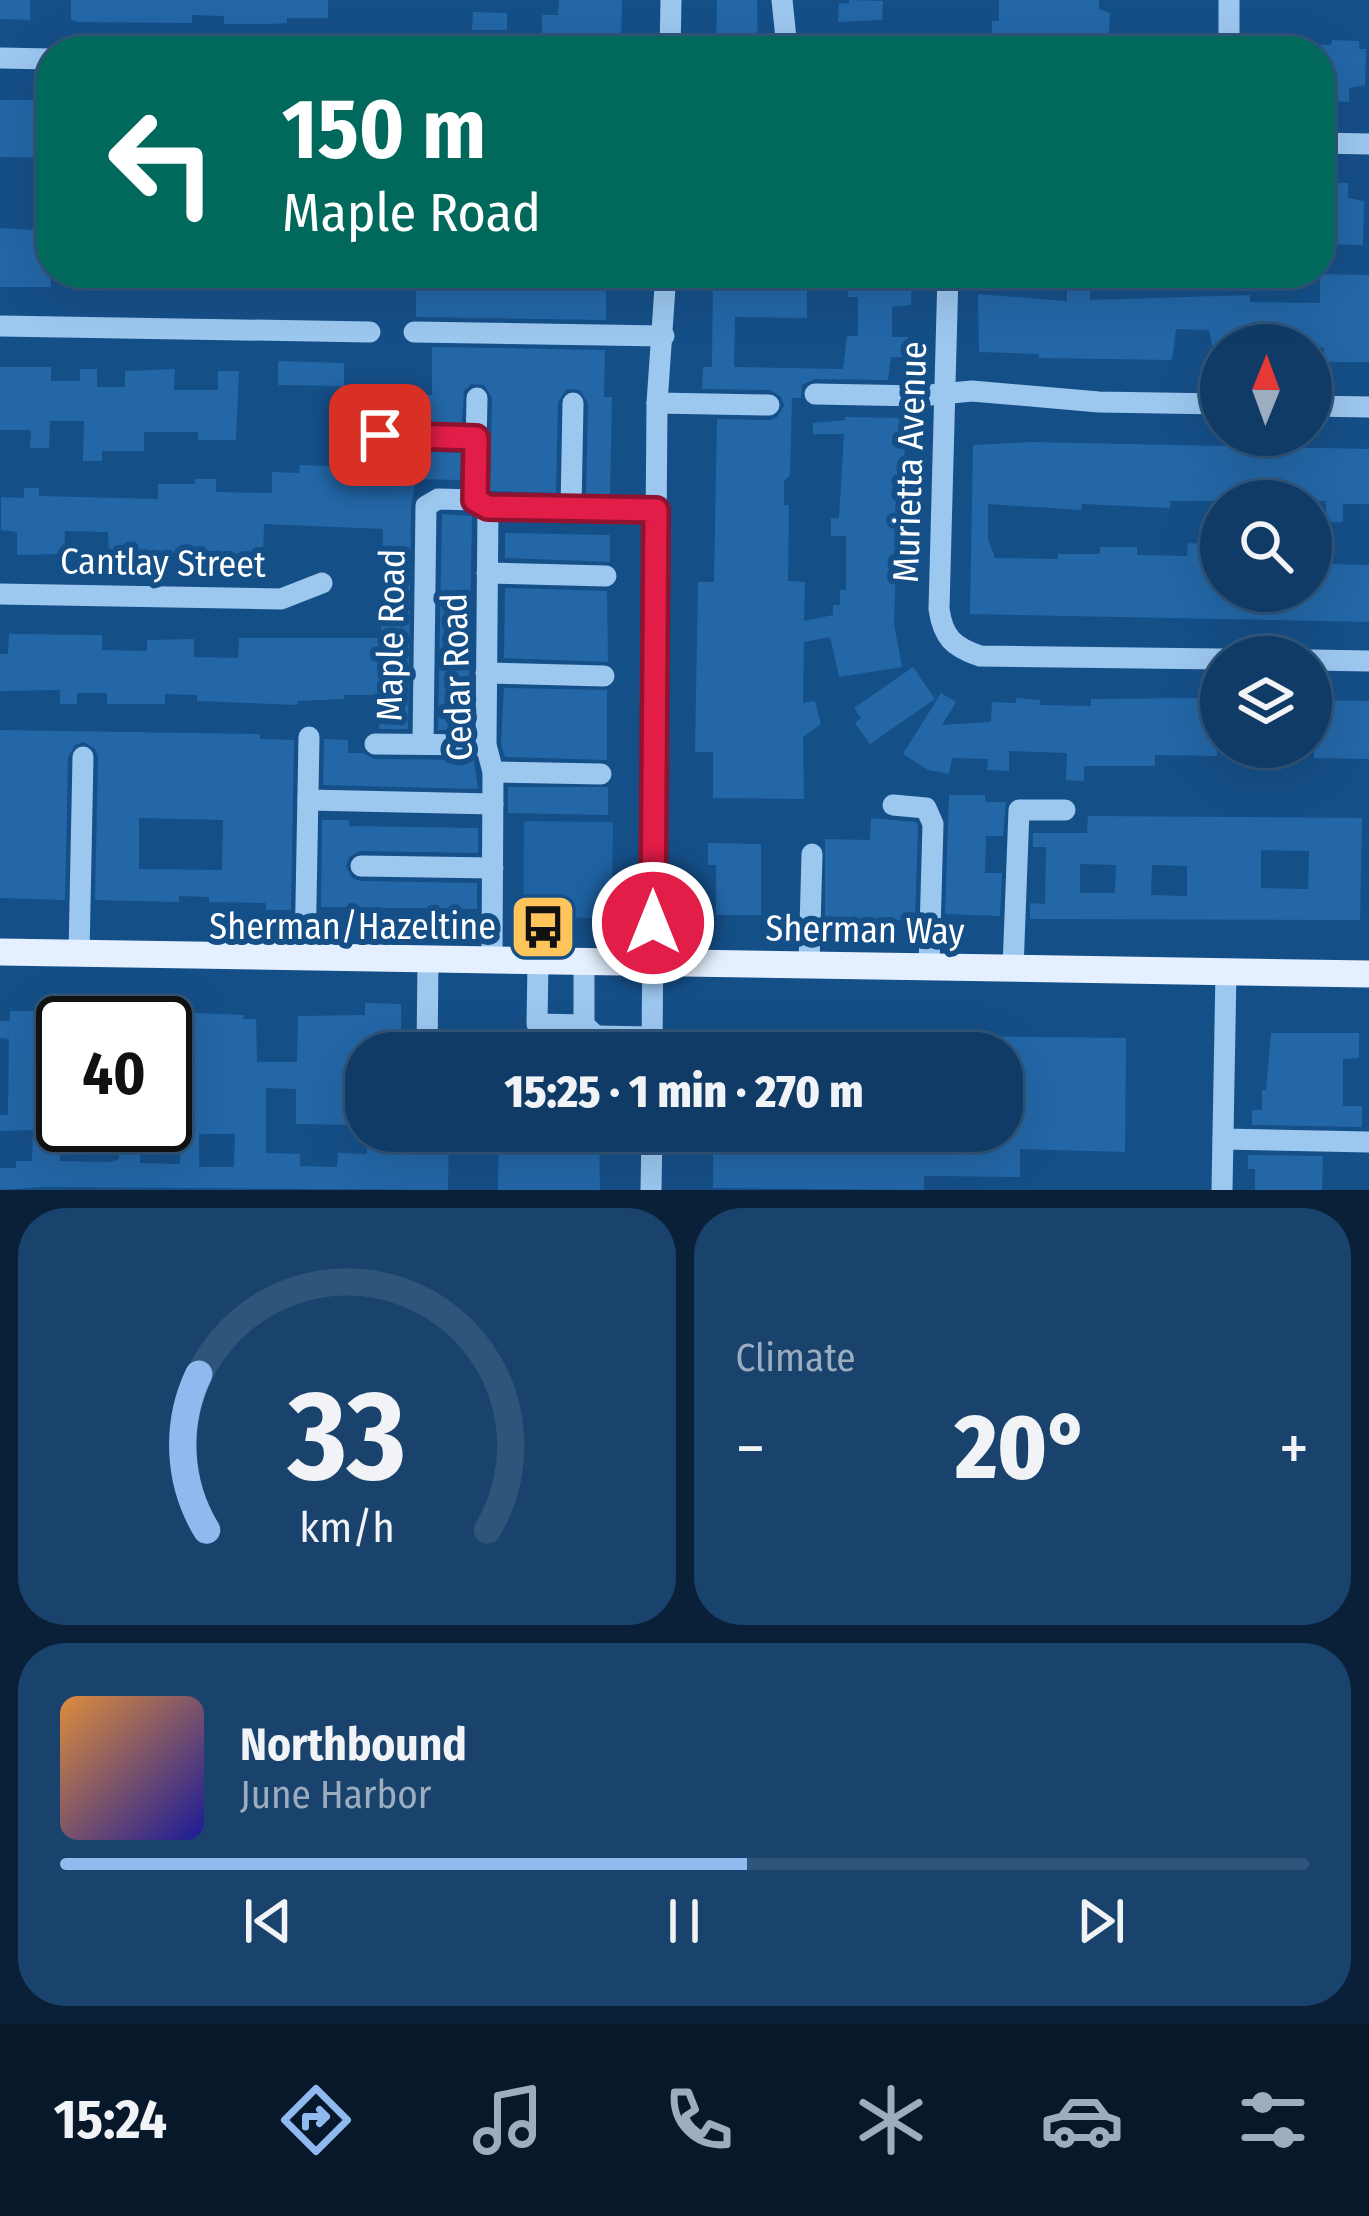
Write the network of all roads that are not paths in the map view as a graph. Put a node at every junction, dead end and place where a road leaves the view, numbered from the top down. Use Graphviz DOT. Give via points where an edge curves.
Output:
graph roads {
  1 [pos="671,0"];
  2 [pos="782,0"];
  3 [pos="1229,0"];
  4 [pos="1229,35"];
  5 [pos="670,36"];
  6 [pos="786,36"];
  7 [pos="0,58"];
  8 [pos="36,58"];
  9 [pos="1335,143"];
  10 [pos="1369,144"];
  11 [pos="666,288"];
  12 [pos="948,288"];
  13 [pos="0,326"];
  14 [pos="370,332"];
  15 [pos="414,332"];
  16 [pos="664,336"];
  17 [pos="945,393"];
  18 [pos="815,394"];
  19 [pos="477,398"];
  20 [pos="573,403"];
  21 [pos="657,403"];
  22 [pos="1200,404"];
  23 [pos="769,405"];
  24 [pos="1332,406"];
  25 [pos="1369,407"];
  26 [pos="380,435"];
  27 [pos="476,438"];
  28 [pos="481,503"];
  29 [pos="571,508"];
  30 [pos="656,510"];
  31 [pos="487,573"];
  32 [pos="606,576"];
  33 [pos="322,584"];
  34 [pos="0,594"];
  35 [pos="1200,659"];
  36 [pos="1332,660"];
  37 [pos="1369,661"];
  38 [pos="486,674"];
  39 [pos="604,676"];
  40 [pos="309,737"];
  41 [pos="376,744"];
  42 [pos="423,744"];
  43 [pos="486,745"];
  44 [pos="83,757"];
  45 [pos="493,772"];
  46 [pos="601,774"];
  47 [pos="308,800"];
  48 [pos="493,804"];
  49 [pos="893,805"];
  50 [pos="1066,810"];
  51 [pos="812,854"];
  52 [pos="361,866"];
  53 [pos="493,868"];
  54 [pos="0,952"];
  55 [pos="79,954"];
  56 [pos="305,958"];
  57 [pos="428,960"];
  58 [pos="492,961"];
  59 [pos="538,962"];
  60 [pos="584,962"];
  61 [pos="653,962"];
  62 [pos="808,965"];
  63 [pos="929,968"];
  64 [pos="1013,969"];
  65 [pos="1226,971"];
  66 [pos="1369,974"];
  67 [pos="427,1032"];
  68 [pos="568,1032"];
  69 [pos="591,1032"];
  70 [pos="652,1032"];
  71 [pos="1223,1139"];
  72 [pos="1369,1142"];
  73 [pos="652,1152"];
  74 [pos="651,1190"];
  75 [pos="1222,1190"];
  1 -- 5 [label="street"];
  2 -- 6 [label="street"];
  3 -- 4 [label="street"];
  7 -- 8 [label="street"];
  9 -- 10 [label="street"];
  11 -- 16 [label="street"];
  12 -- 17 [label="street, Murietta Avenue"];
  13 -- 14 [label="street"];
  15 -- 16 [label="street"];
  16 -- 21 [label="street"];
  17 -- 18 [label="street"];
  17 -- 22 [label="street"];
  17 -- 35 [label="street, Murietta Avenue" via="939,609 942,631 956,648 980,656"];
  19 -- 27 [label="street, Cedar Road"];
  20 -- 29 [label="street"];
  21 -- 23 [label="street"];
  21 -- 30 [label="street"];
  24 -- 25 [label="street"];
  26 -- 27 [label="street"];
  27 -- 28 [label="street, Cedar Road"];
  28 -- 29 [label="street, Maple Road"];
  28 -- 31 [label="street, Cedar Road"];
  28 -- 42 [label="street, Maple Road" via="438,499 426,506"];
  29 -- 30 [label="street, Maple Road"];
  30 -- 61 [label="street"];
  31 -- 32 [label="street"];
  31 -- 38 [label="street, Cedar Road"];
  33 -- 34 [label="street, Cantlay Street" via="281,599"];
  36 -- 37 [label="street"];
  38 -- 39 [label="street"];
  38 -- 43 [label="street, Cedar Road"];
  40 -- 47 [label="street"];
  41 -- 42 [label="street"];
  42 -- 43 [label="street"];
  43 -- 45 [label="street, Cedar Road"];
  44 -- 55 [label="street"];
  45 -- 46 [label="street"];
  45 -- 48 [label="street, Cedar Road"];
  47 -- 48 [label="street"];
  47 -- 56 [label="street"];
  48 -- 53 [label="street, Cedar Road"];
  49 -- 63 [label="street" via="926,808 933,824"];
  50 -- 64 [label="street" via="1018,810"];
  51 -- 62 [label="street"];
  52 -- 53 [label="street"];
  53 -- 58 [label="street, Cedar Road"];
  54 -- 55 [label="main road, Sherman Way"];
  55 -- 56 [label="main road, Sherman Way"];
  56 -- 57 [label="main road, Sherman Way"];
  57 -- 58 [label="main road, Sherman Way"];
  57 -- 67 [label="street"];
  58 -- 59 [label="main road, Sherman Way"];
  59 -- 60 [label="main road, Sherman Way"];
  59 -- 68 [label="street" via="537,1024"];
  60 -- 61 [label="main road, Sherman Way"];
  60 -- 69 [label="street"];
  61 -- 62 [label="main road, Sherman Way"];
  61 -- 70 [label="street"];
  62 -- 63 [label="main road, Sherman Way"];
  63 -- 64 [label="main road, Sherman Way"];
  64 -- 65 [label="main road, Sherman Way"];
  65 -- 66 [label="main road, Sherman Way"];
  65 -- 71 [label="street"];
  71 -- 72 [label="street"];
  71 -- 75 [label="street"];
  73 -- 74 [label="street"];
}
